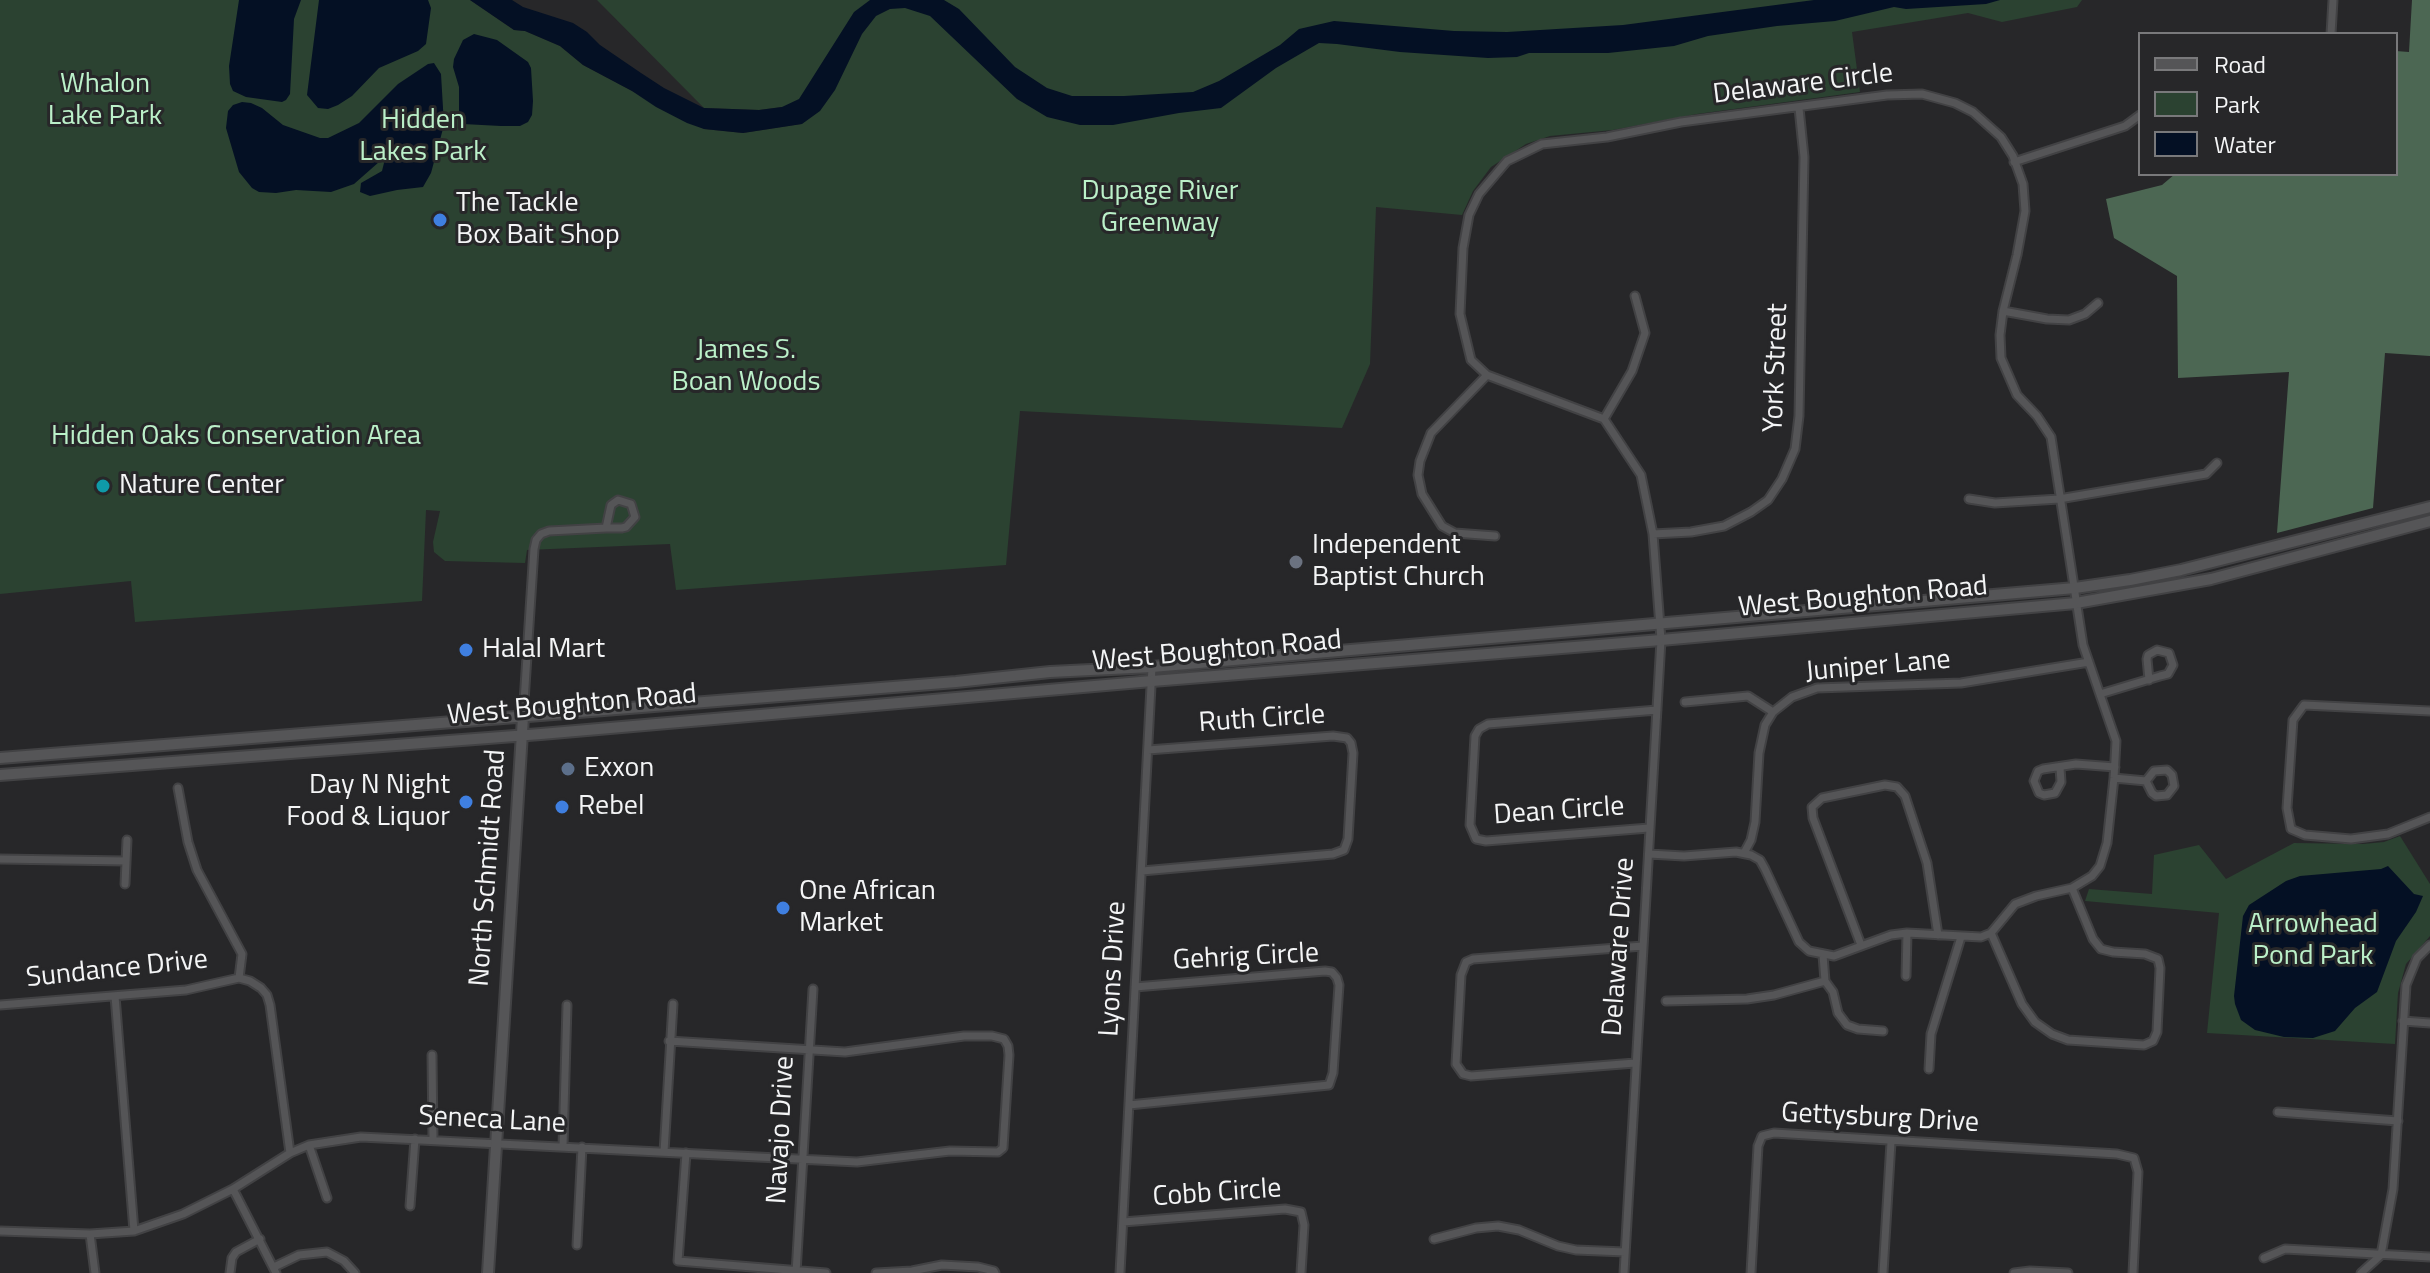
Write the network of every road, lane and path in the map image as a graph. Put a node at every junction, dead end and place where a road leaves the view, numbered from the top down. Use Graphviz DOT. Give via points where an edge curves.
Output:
graph roads {
  1 [pos="2333,0"];
  2 [pos="2331,32"];
  3 [pos="1799,108"];
  4 [pos="2138,116"];
  5 [pos="2014,162"];
  6 [pos="1635,296"];
  7 [pos="2098,303"];
  8 [pos="2003,311"];
  9 [pos="1487,375"];
  10 [pos="1604,419"];
  11 [pos="2217,463"];
  12 [pos="1969,499"];
  13 [pos="2059,499"];
  14 [pos="2430,507"];
  15 [pos="2430,521"];
  16 [pos="606,528"];
  17 [pos="1653,534"];
  18 [pos="1495,536"];
  19 [pos="2075,588"];
  20 [pos="2076,603"];
  21 [pos="1660,625"];
  22 [pos="1661,640"];
  23 [pos="1262,658"];
  24 [pos="2089,662"];
  25 [pos="1152,667"];
  26 [pos="1073,671"];
  27 [pos="1260,672"];
  28 [pos="2149,680"];
  29 [pos="1152,681"];
  30 [pos="1071,688"];
  31 [pos="2100,694"];
  32 [pos="1685,702"];
  33 [pos="1657,710"];
  34 [pos="2430,711"];
  35 [pos="1773,712"];
  36 [pos="523,717"];
  37 [pos="522,735"];
  38 [pos="1148,750"];
  39 [pos="0,758"];
  40 [pos="2115,767"];
  41 [pos="2060,768"];
  42 [pos="0,775"];
  43 [pos="2114,778"];
  44 [pos="2146,781"];
  45 [pos="178,788"];
  46 [pos="2430,817"];
  47 [pos="1649,828"];
  48 [pos="127,840"];
  49 [pos="1744,853"];
  50 [pos="1649,854"];
  51 [pos="0,859"];
  52 [pos="126,861"];
  53 [pos="1142,871"];
  54 [pos="125,884"];
  55 [pos="2072,888"];
  56 [pos="1907,933"];
  57 [pos="1991,933"];
  58 [pos="1938,935"];
  59 [pos="1961,937"];
  60 [pos="1861,945"];
  61 [pos="2430,945"];
  62 [pos="1643,946"];
  63 [pos="1823,955"];
  64 [pos="1906,976"];
  65 [pos="239,978"];
  66 [pos="1825,981"];
  67 [pos="1135,987"];
  68 [pos="813,989"];
  69 [pos="115,996"];
  70 [pos="1666,1001"];
  71 [pos="673,1004"];
  72 [pos="0,1005"];
  73 [pos="567,1005"];
  74 [pos="2403,1021"];
  75 [pos="2430,1023"];
  76 [pos="1883,1031"];
  77 [pos="669,1041"];
  78 [pos="809,1050"];
  79 [pos="432,1055"];
  80 [pos="1635,1063"];
  81 [pos="1929,1069"];
  82 [pos="1129,1105"];
  83 [pos="2278,1112"];
  84 [pos="2398,1121"];
  85 [pos="415,1139"];
  86 [pos="433,1139"];
  87 [pos="1891,1142"];
  88 [pos="495,1143"];
  89 [pos="309,1145"];
  90 [pos="563,1146"];
  91 [pos="582,1147"];
  92 [pos="664,1152"];
  93 [pos="290,1153"];
  94 [pos="686,1153"];
  95 [pos="802,1161"];
  96 [pos="233,1189"];
  97 [pos="327,1198"];
  98 [pos="410,1206"];
  99 [pos="1123,1222"];
  100 [pos="0,1231"];
  101 [pos="134,1231"];
  102 [pos="90,1234"];
  103 [pos="260,1239"];
  104 [pos="1434,1239"];
  105 [pos="577,1245"];
  106 [pos="1625,1252"];
  107 [pos="2381,1255"];
  108 [pos="2430,1257"];
  109 [pos="2264,1258"];
  110 [pos="275,1270"];
  111 [pos="796,1272"];
  112 [pos="994,1272"];
  113 [pos="95,1273"];
  114 [pos="230,1273"];
  115 [pos="355,1273"];
  116 [pos="488,1273"];
  117 [pos="826,1273"];
  118 [pos="876,1273"];
  119 [pos="1120,1273"];
  120 [pos="1301,1273"];
  121 [pos="1624,1273"];
  122 [pos="1751,1273"];
  123 [pos="1883,1273"];
  124 [pos="2014,1273"];
  125 [pos="2068,1273"];
  126 [pos="2133,1273"];
  127 [pos="2361,1273"];
  1 -- 2 [label="street"];
  3 -- 5 [label="street, Delaware Circle" via="1922,94 1973,112 2001,137"];
  3 -- 9 [label="street, Delaware Circle" via="1542,144 1500,168 1469,215 1460,289 1471,360"];
  3 -- 17 [label="street, York Street" via="1804,157 1795,449 1768,500 1751,512 1724,526"];
  4 -- 5 [label="street" via="2125,126"];
  5 -- 8 [label="street, Delaware Circle" via="2025,211"];
  6 -- 10 [label="street" via="1645,333 1632,371"];
  7 -- 8 [label="street" via="2069,320"];
  8 -- 13 [label="street, Delaware Circle" via="2001,358 2017,395 2051,437"];
  9 -- 10 [label="street"];
  9 -- 18 [label="street" via="1431,433 1418,475 1422,494 1442,526 1455,533"];
  10 -- 17 [label="street" via="1641,475"];
  11 -- 13 [label="street" via="2206,474"];
  12 -- 13 [label="street"];
  13 -- 19 [label="street, Delaware Circle"];
  14 -- 19 [label="main road, West Boughton Road" via="2181,570"];
  15 -- 20 [label="main road, West Boughton Road" via="2211,579"];
  16 -- 16 [label="street, North Schmidt Road" via="630,524 635,517 631,504 618,500 611,505"];
  16 -- 36 [label="street, North Schmidt Road" via="549,531 536,540"];
  17 -- 21 [label="street"];
  19 -- 20 [label="street, Delaware Circle"];
  19 -- 21 [label="main road, West Boughton Road"];
  20 -- 22 [label="main road, West Boughton Road"];
  20 -- 24 [label="street, Delaware Circle"];
  21 -- 22 [label="street, Delaware Drive"];
  21 -- 23 [label="main road, West Boughton Road"];
  22 -- 27 [label="main road, West Boughton Road"];
  22 -- 33 [label="street, Delaware Drive"];
  23 -- 25 [label="main road, West Boughton Road"];
  23 -- 27 [label="street"];
  24 -- 31 [label="street, Delaware Circle"];
  24 -- 35 [label="street, Juniper Lane" via="1961,683 1817,688 1792,697"];
  25 -- 26 [label="main road, West Boughton Road"];
  25 -- 29 [label="street, Lyons Drive"];
  26 -- 30 [label="street"];
  26 -- 36 [label="main road, West Boughton Road"];
  27 -- 29 [label="main road, West Boughton Road"];
  28 -- 28 [label="street" via="2148,655 2157,650 2169,653 2172,669"];
  28 -- 31 [label="street"];
  29 -- 30 [label="main road, West Boughton Road"];
  29 -- 38 [label="street, Lyons Drive"];
  30 -- 37 [label="main road, West Boughton Road"];
  31 -- 40 [label="street, Delaware Circle" via="2116,741"];
  32 -- 35 [label="street" via="1748,696"];
  33 -- 47 [label="street, Delaware Drive"];
  33 -- 47 [label="street, Dean Circle" via="1488,724 1475,736 1470,825 1476,839"];
  34 -- 46 [label="street" via="2304,705 2293,720 2287,808 2291,829 2351,839 2388,834"];
  35 -- 49 [label="street, Juniper Lane" via="1759,753 1755,822"];
  36 -- 37 [label="main road, North Schmidt Road"];
  36 -- 39 [label="main road, West Boughton Road"];
  37 -- 42 [label="main road, West Boughton Road"];
  37 -- 88 [label="main road, North Schmidt Road"];
  38 -- 53 [label="street, Lyons Drive"];
  38 -- 53 [label="street, Ruth Circle" via="1333,736 1347,738 1353,753 1344,850"];
  40 -- 41 [label="street"];
  40 -- 43 [label="street, Delaware Circle"];
  41 -- 41 [label="street" via="2038,771 2034,781 2039,793 2051,795 2059,788"];
  43 -- 44 [label="street"];
  43 -- 55 [label="street, Delaware Circle" via="2104,858 2092,876"];
  45 -- 65 [label="street" via="197,870 242,954"];
  47 -- 50 [label="street, Delaware Drive"];
  48 -- 52 [label="street"];
  49 -- 50 [label="street"];
  49 -- 63 [label="street" via="1760,860 1799,942"];
  50 -- 62 [label="street, Delaware Drive"];
  51 -- 52 [label="street"];
  52 -- 54 [label="street"];
  53 -- 67 [label="street, Lyons Drive"];
  55 -- 57 [label="street" via="2015,904"];
  55 -- 57 [label="street" via="2101,949 2158,959 2153,1041 2144,1045 2068,1040 2052,1034 2022,1004"];
  56 -- 58 [label="street"];
  56 -- 60 [label="street"];
  56 -- 64 [label="street"];
  57 -- 59 [label="street"];
  58 -- 59 [label="street"];
  58 -- 60 [label="street" via="1927,863 1905,796 1897,787 1885,785 1822,798 1812,807"];
  59 -- 81 [label="street" via="1931,1034"];
  60 -- 63 [label="street"];
  61 -- 74 [label="street" via="2417,958 2406,985"];
  62 -- 80 [label="street, Delaware Drive"];
  62 -- 80 [label="street" via="1473,959 1461,975 1456,1064 1463,1074"];
  63 -- 66 [label="street"];
  65 -- 69 [label="street, Sundance Drive" via="186,990"];
  65 -- 93 [label="street" via="261,988 270,1005"];
  66 -- 70 [label="street" via="1747,999"];
  66 -- 76 [label="street" via="1847,1025"];
  67 -- 82 [label="street, Lyons Drive"];
  67 -- 82 [label="street, Gehrig Circle" via="1325,971 1332,972 1339,985 1329,1085"];
  68 -- 78 [label="street, Navajo Drive"];
  69 -- 72 [label="street, Sundance Drive"];
  69 -- 101 [label="street"];
  71 -- 77 [label="street"];
  73 -- 90 [label="street"];
  74 -- 75 [label="street"];
  74 -- 84 [label="street"];
  77 -- 78 [label="street"];
  77 -- 92 [label="street"];
  78 -- 95 [label="street, Navajo Drive"];
  78 -- 95 [label="street, Seneca Lane" via="845,1052 975,1036 1004,1039 1009,1055 1004,1143 1001,1151"];
  79 -- 86 [label="street"];
  80 -- 106 [label="street, Delaware Drive"];
  82 -- 99 [label="street, Lyons Drive"];
  83 -- 84 [label="street"];
  84 -- 107 [label="street"];
  85 -- 86 [label="street, Seneca Lane"];
  85 -- 89 [label="street, Seneca Lane" via="361,1137"];
  85 -- 98 [label="street"];
  86 -- 88 [label="street, Seneca Lane"];
  87 -- 122 [label="street, Gettysburg Drive" via="1762,1136"];
  87 -- 123 [label="street"];
  87 -- 126 [label="street, Gettysburg Drive" via="2134,1158 2138,1172"];
  88 -- 90 [label="street, Seneca Lane"];
  88 -- 116 [label="main road, North Schmidt Road"];
  89 -- 93 [label="street, Seneca Lane"];
  89 -- 97 [label="street"];
  90 -- 91 [label="street, Seneca Lane"];
  91 -- 92 [label="street, Seneca Lane"];
  91 -- 105 [label="street"];
  92 -- 94 [label="street, Seneca Lane"];
  93 -- 96 [label="street, Seneca Lane"];
  94 -- 95 [label="street, Seneca Lane"];
  94 -- 111 [label="street" via="678,1261"];
  95 -- 111 [label="street, Navajo Drive"];
  96 -- 101 [label="street, Seneca Lane"];
  96 -- 103 [label="street"];
  99 -- 119 [label="street, Lyons Drive"];
  99 -- 120 [label="street, Cobb Circle" via="1301,1212"];
  100 -- 102 [label="street, Seneca Lane"];
  101 -- 102 [label="street, Seneca Lane"];
  102 -- 113 [label="street"];
  103 -- 110 [label="street"];
  103 -- 114 [label="street" via="236,1252"];
  104 -- 106 [label="street" via="1498,1226 1576,1250"];
  106 -- 121 [label="street, Delaware Drive"];
  107 -- 108 [label="street"];
  107 -- 109 [label="street" via="2285,1249"];
  107 -- 127 [label="street"];
  110 -- 115 [label="street" via="299,1255 327,1252"];
  111 -- 117 [label="street"];
  112 -- 118 [label="street" via="942,1265"];
  124 -- 125 [label="street"];
}
